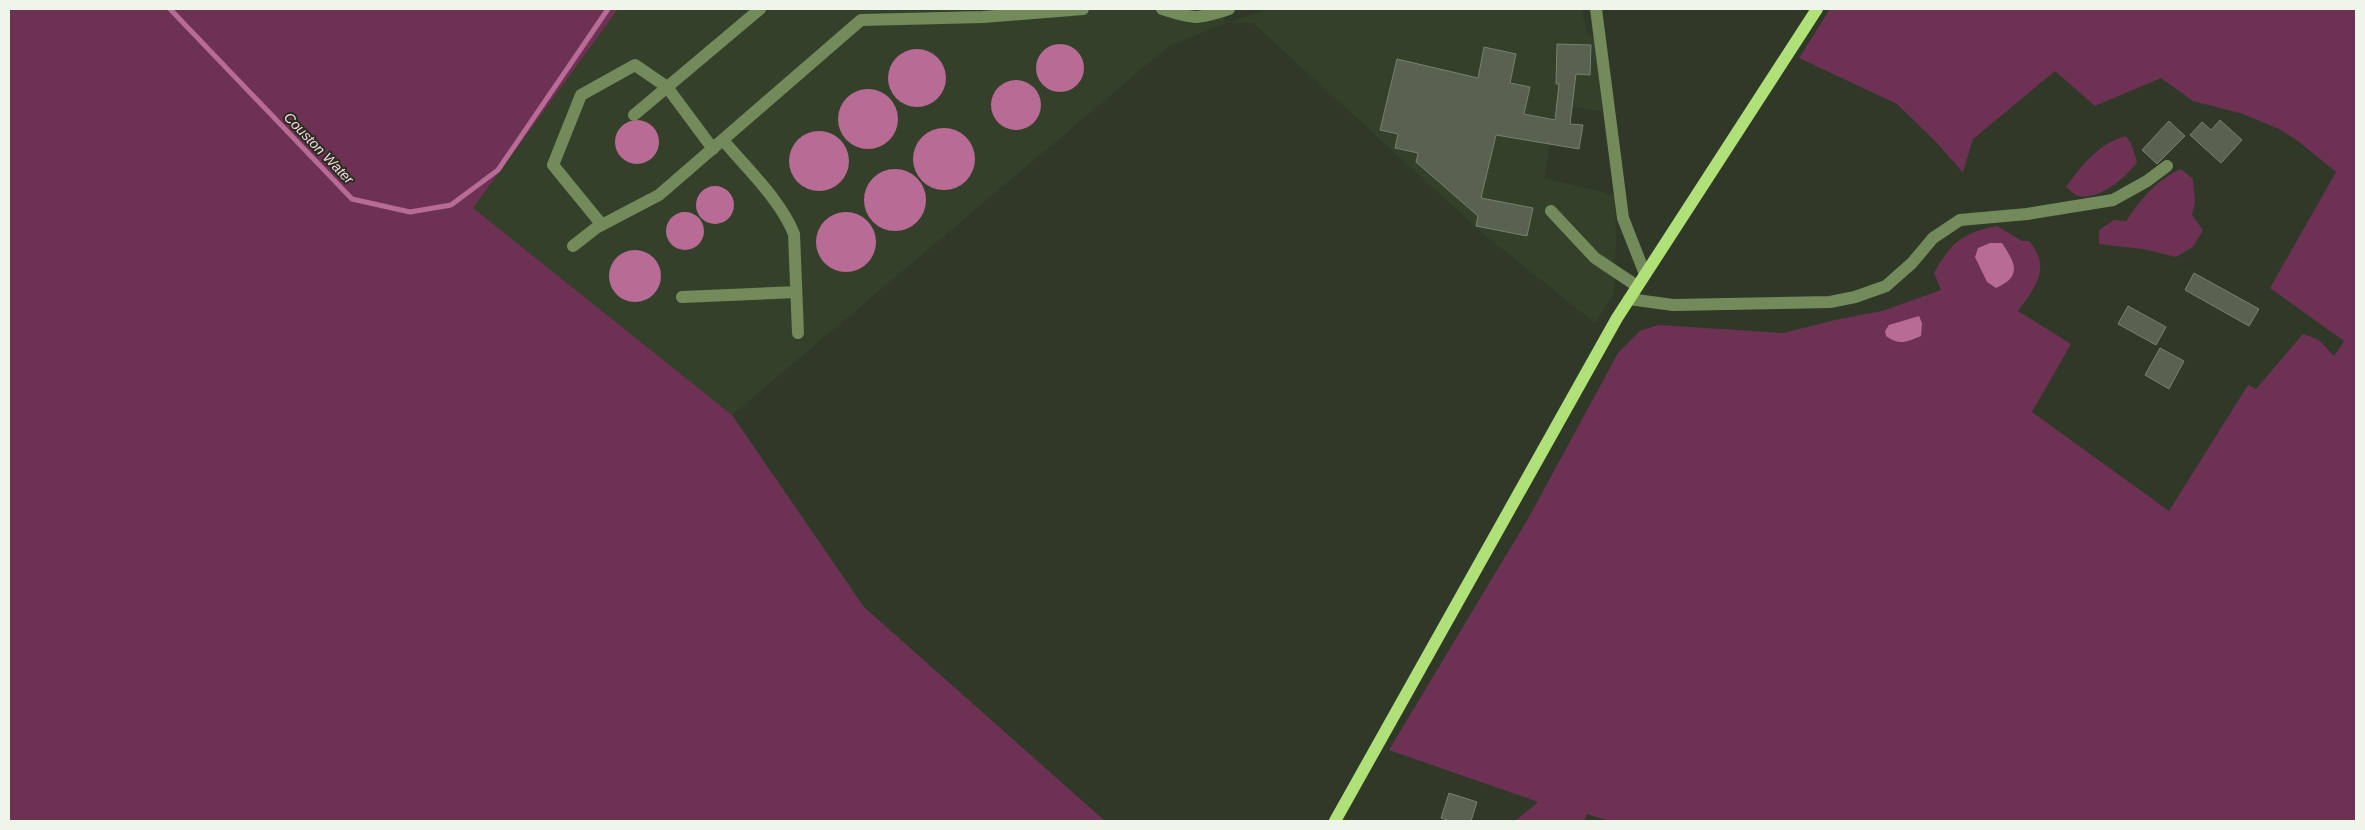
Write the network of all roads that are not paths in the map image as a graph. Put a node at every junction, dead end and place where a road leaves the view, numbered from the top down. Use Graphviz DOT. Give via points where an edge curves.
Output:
graph roads {
  1 [pos="760,9"];
  2 [pos="1075,9"];
  3 [pos="1082,9"];
  4 [pos="1162,9"];
  5 [pos="1229,9"];
  6 [pos="1596,9"];
  7 [pos="1817,9"];
  8 [pos="859,14"];
  9 [pos="667,87"];
  10 [pos="634,114"];
  11 [pos="718,144"];
  12 [pos="2167,166"];
  13 [pos="1551,211"];
  14 [pos="602,225"];
  15 [pos="573,246"];
  16 [pos="1645,274"];
  17 [pos="1637,286"];
  18 [pos="796,292"];
  19 [pos="682,297"];
  20 [pos="1629,299"];
  21 [pos="798,333"];
  22 [pos="1335,821"];
  1 -- 9 [label="street"];
  2 -- 3 [label="street"];
  2 -- 8 [label="street" via="983,16"];
  4 -- 5 [label="street" via="1190,18 1202,18"];
  6 -- 16 [label="street" via="1623,218"];
  7 -- 16 [label="main road"];
  8 -- 11 [label="street"];
  9 -- 10 [label="street"];
  9 -- 11 [label="street"];
  9 -- 14 [label="street" via="635,65 581,95 552,165"];
  11 -- 14 [label="street" via="659,195"];
  11 -- 18 [label="street" via="776,203 789,222 794,234"];
  12 -- 20 [label="street" via="2147,182 2113,200 2026,214 1960,220 1933,238 1886,286 1855,297 1830,302 1673,305"];
  13 -- 17 [label="street" via="1596,258"];
  14 -- 15 [label="street"];
  16 -- 17 [label="main road"];
  17 -- 20 [label="main road"];
  18 -- 19 [label="street"];
  18 -- 21 [label="street"];
  20 -- 22 [label="main road"];
}
